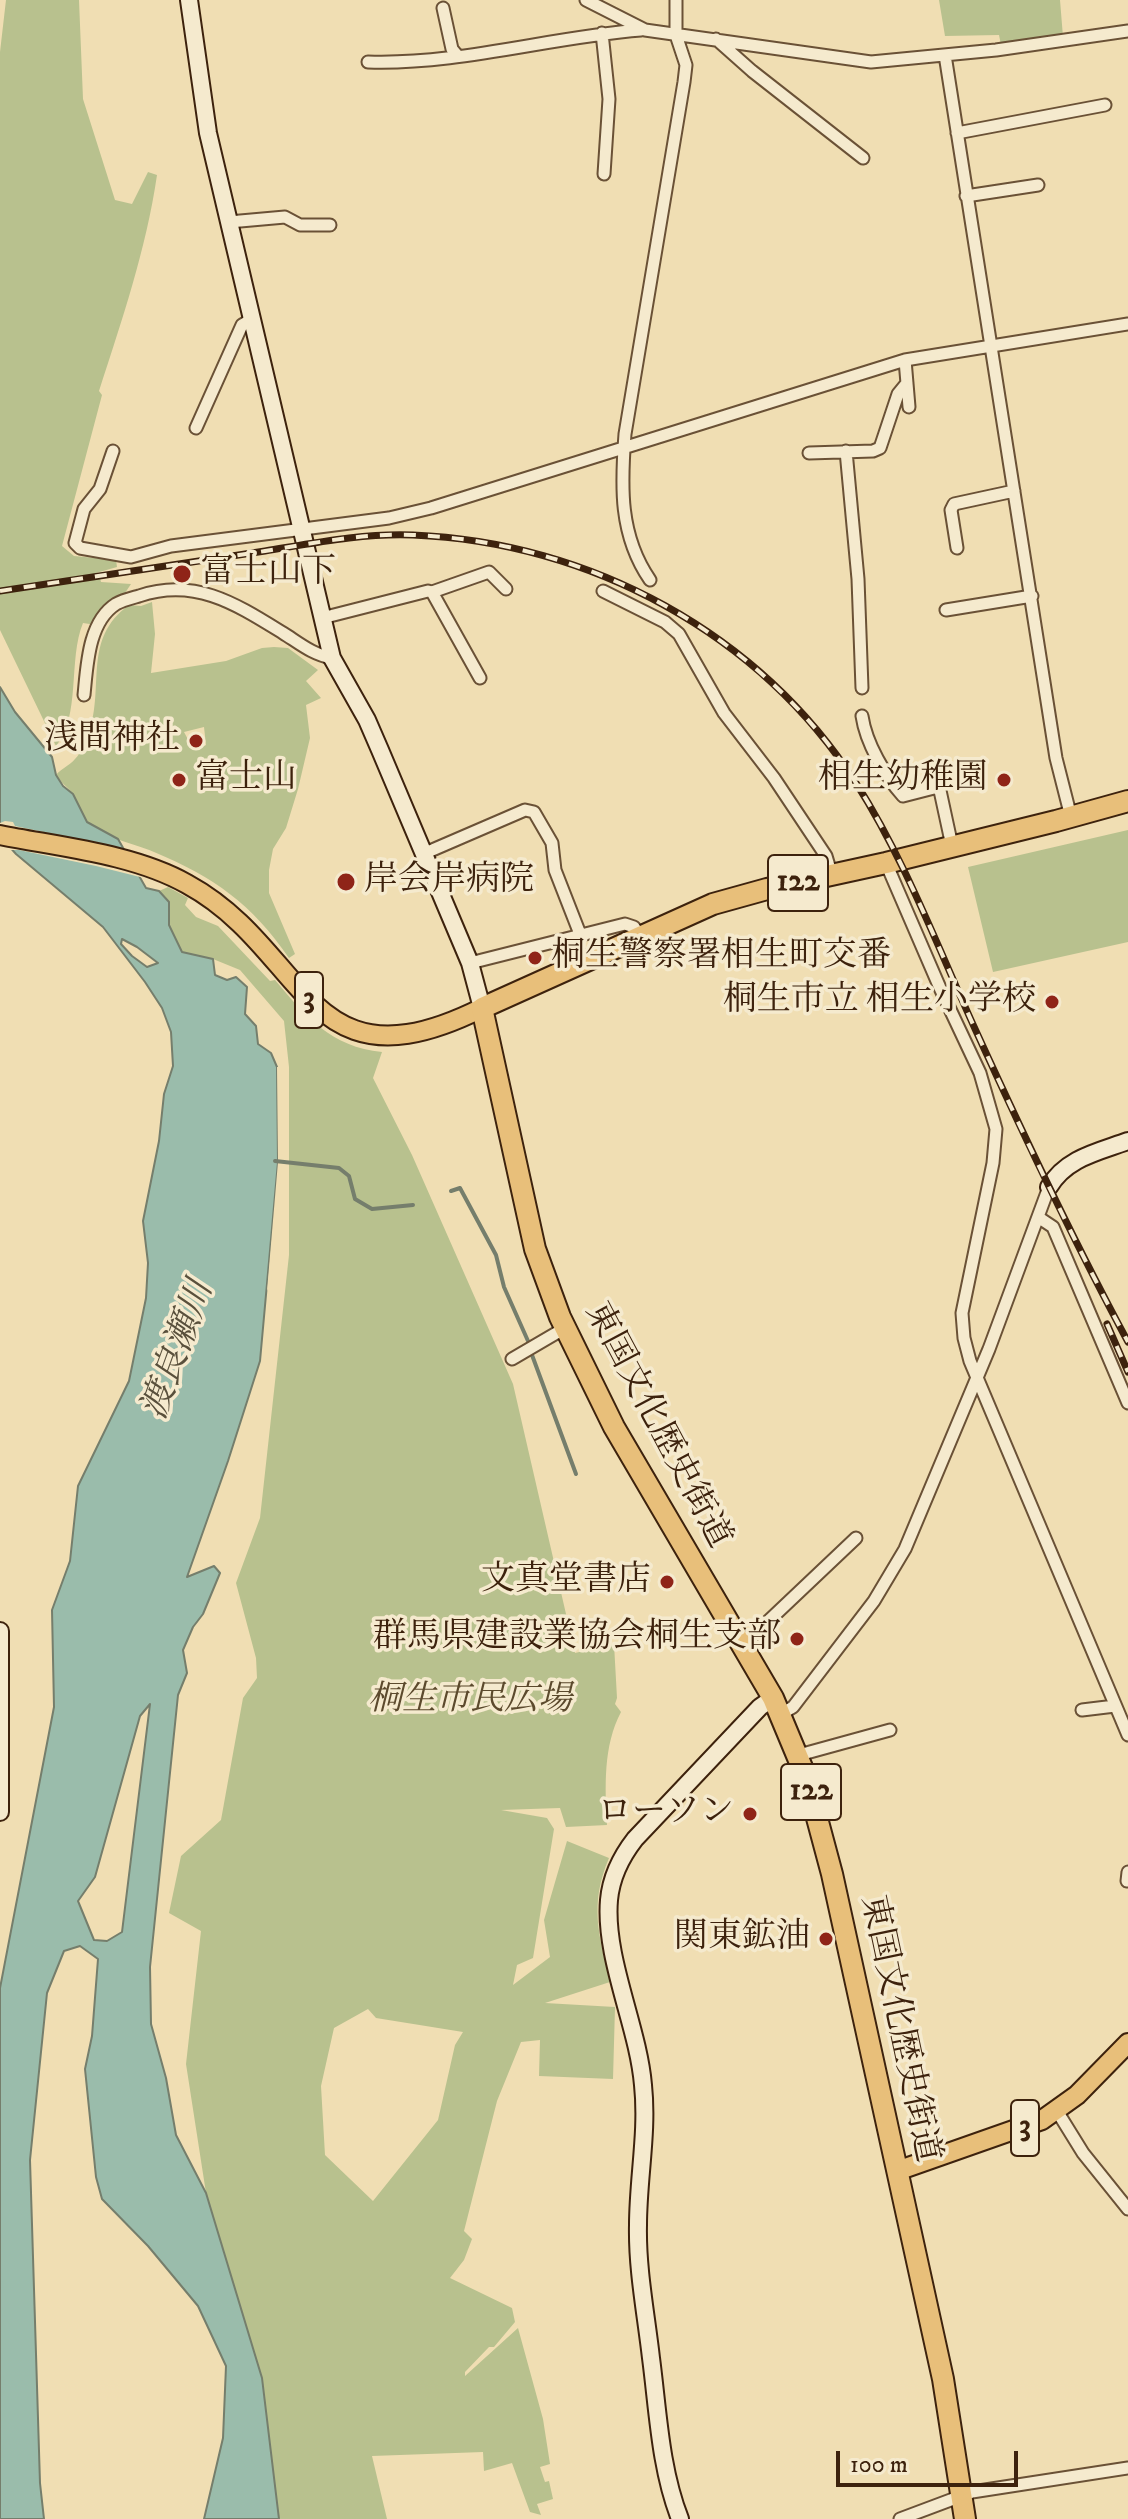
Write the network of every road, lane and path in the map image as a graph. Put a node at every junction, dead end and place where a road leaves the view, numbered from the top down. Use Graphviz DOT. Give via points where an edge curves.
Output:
graph roads {
  1 [pos="189,0"];
  2 [pos="586,0"];
  3 [pos="676,0"];
  4 [pos="443,8"];
  5 [pos="645,30"];
  6 [pos="1128,31"];
  7 [pos="602,33"];
  8 [pos="676,35"];
  9 [pos="716,39"];
  10 [pos="457,55"];
  11 [pos="945,55"];
  12 [pos="368,62"];
  13 [pos="1105,105"];
  14 [pos="957,133"];
  15 [pos="863,158"];
  16 [pos="604,174"];
  17 [pos="1038,185"];
  18 [pos="966,196"];
  19 [pos="229,222"];
  20 [pos="330,225"];
  21 [pos="252,319"];
  22 [pos="1128,324"];
  23 [pos="991,347"];
  24 [pos="905,360"];
  25 [pos="907,383"];
  26 [pos="909,407"];
  27 [pos="196,428"];
  28 [pos="624,449"];
  29 [pos="113,451"];
  30 [pos="846,451"];
  31 [pos="809,453"];
  32 [pos="1014,491"];
  33 [pos="301,529"];
  34 [pos="957,548"];
  35 [pos="650,580"];
  36 [pos="506,589"];
  37 [pos="603,591"];
  38 [pos="432,592"];
  39 [pos="1032,596"];
  40 [pos="946,610"];
  41 [pos="322,618"];
  42 [pos="332,658"];
  43 [pos="480,678"];
  44 [pos="862,688"];
  45 [pos="84,695"];
  46 [pos="862,716"];
  47 [pos="936,772"];
  48 [pos="938,787"];
  49 [pos="1128,801"];
  50 [pos="1071,817"];
  51 [pos="0,835"];
  52 [pos="952,846"];
  53 [pos="423,854"];
  54 [pos="886,863"];
  55 [pos="832,876"];
  56 [pos="580,934"];
  57 [pos="641,938"];
  58 [pos="470,963"];
  59 [pos="482,1008"];
  60 [pos="1128,1141"];
  61 [pos="1049,1187"];
  62 [pos="1038,1217"];
  63 [pos="565,1328"];
  64 [pos="512,1359"];
  65 [pos="976,1376"];
  66 [pos="1128,1403"];
  67 [pos="856,1538"];
  68 [pos="0,1631"];
  69 [pos="742,1646"];
  70 [pos="777,1706"];
  71 [pos="1115,1706"];
  72 [pos="1082,1710"];
  73 [pos="890,1730"];
  74 [pos="1128,1735"];
  75 [pos="799,1755"];
  76 [pos="0,1812"];
  77 [pos="1128,1872"];
  78 [pos="1127,1881"];
  79 [pos="1128,2043"];
  80 [pos="1057,2111"];
  81 [pos="897,2171"];
  82 [pos="1128,2209"];
  83 [pos="1128,2468"];
  84 [pos="962,2496"];
  85 [pos="680,2519"];
  86 [pos="900,2519"];
  87 [pos="965,2519"];
  1 -- 19 [label="street" via="208,133"];
  2 -- 5 [label="street"];
  3 -- 8 [label="street"];
  4 -- 10 [label="street"];
  5 -- 7 [label="street"];
  5 -- 8 [label="street"];
  6 -- 11 [label="street"];
  7 -- 10 [label="street"];
  7 -- 16 [label="street" via="609,99"];
  8 -- 9 [label="street"];
  8 -- 28 [label="street" via="684,54 684,82"];
  9 -- 11 [label="street" via="871,62"];
  9 -- 15 [label="street"];
  10 -- 12 [label="street"];
  11 -- 14 [label="street"];
  13 -- 14 [label="street"];
  14 -- 18 [label="street"];
  17 -- 18 [label="street"];
  18 -- 23 [label="street"];
  19 -- 20 [label="street" via="285,217 300,225"];
  19 -- 21 [label="street"];
  21 -- 27 [label="street" via="242,325"];
  21 -- 33 [label="street"];
  22 -- 23 [label="street"];
  23 -- 24 [label="street"];
  23 -- 32 [label="street"];
  24 -- 25 [label="street"];
  24 -- 28 [label="street"];
  25 -- 26 [label="street"];
  25 -- 30 [label="street" via="898,394 880,448"];
  28 -- 33 [label="street" via="431,508"];
  28 -- 35 [label="street" via="621,486 627,533"];
  29 -- 33 [label="street" via="100,489 84,509 75,543 80,548 131,557 171,546"];
  30 -- 31 [label="street"];
  30 -- 44 [label="street"];
  32 -- 34 [label="street" via="954,504"];
  32 -- 39 [label="street"];
  33 -- 41 [label="street"];
  36 -- 38 [label="street" via="489,572"];
  37 -- 55 [label="street" via="679,634 724,713 826,856"];
  38 -- 41 [label="street"];
  38 -- 43 [label="street"];
  39 -- 40 [label="street"];
  39 -- 50 [label="street" via="1056,758"];
  41 -- 42 [label="street"];
  42 -- 45 [label="street" via="207,593 171,589 116,604 107,613 90,649"];
  42 -- 53 [label="street" via="367,720"];
  46 -- 48 [label="street" via="865,731 903,796"];
  47 -- 48 [label="street"];
  48 -- 52 [label="street"];
  49 -- 50 [label="highway, 122"];
  50 -- 52 [label="highway, 122"];
  51 -- 59 [label="main road, 3" via="111,857 169,874 200,891 248,932 312,1003 348,1028 405,1036"];
  52 -- 54 [label="highway, 122"];
  53 -- 56 [label="street" via="525,810 534,812 552,843 555,870"];
  53 -- 58 [label="street"];
  54 -- 55 [label="highway, 122"];
  54 -- 65 [label="street" via="971,1052 988,1095 996,1140 962,1313"];
  55 -- 57 [label="highway, 122" via="713,904"];
  56 -- 57 [label="street" via="625,924"];
  56 -- 58 [label="street"];
  57 -- 59 [label="highway, 122"];
  58 -- 59 [label="street"];
  59 -- 63 [label="highway, 東国文化歴史街道 / 122" via="535,1249"];
  60 -- 61 [label="street" via="1069,1164"];
  61 -- 62 [label="street"];
  62 -- 65 [label="street"];
  62 -- 66 [label="street" via="1053,1227"];
  63 -- 64 [label="street"];
  63 -- 69 [label="highway, 東国文化歴史街道 / 122" via="614,1427"];
  65 -- 70 [label="street" via="892,1573 793,1707"];
  65 -- 71 [label="street"];
  67 -- 69 [label="street"];
  68 -- 76 [label="street"];
  69 -- 70 [label="highway, 東国文化歴史街道 / 122"];
  70 -- 75 [label="highway, 東国文化歴史街道 / 122"];
  70 -- 85 [label="street" via="760,1707 635,1839 619,1865 609,1899 615,1954 643,2082 638,2254 663,2452"];
  71 -- 72 [label="street"];
  71 -- 74 [label="street"];
  73 -- 75 [label="street"];
  75 -- 81 [label="highway, 東国文化歴史街道 / 122" via="832,1874"];
  77 -- 78 [label="street"];
  79 -- 80 [label="main road, 3"];
  80 -- 81 [label="main road, 3" via="1026,2128"];
  80 -- 82 [label="street"];
  81 -- 84 [label="highway, 東国文化歴史街道 / 122" via="943,2379"];
  83 -- 84 [label="street"];
  84 -- 86 [label="street"];
  84 -- 87 [label="highway, 東国文化歴史街道 / 122"];
}
